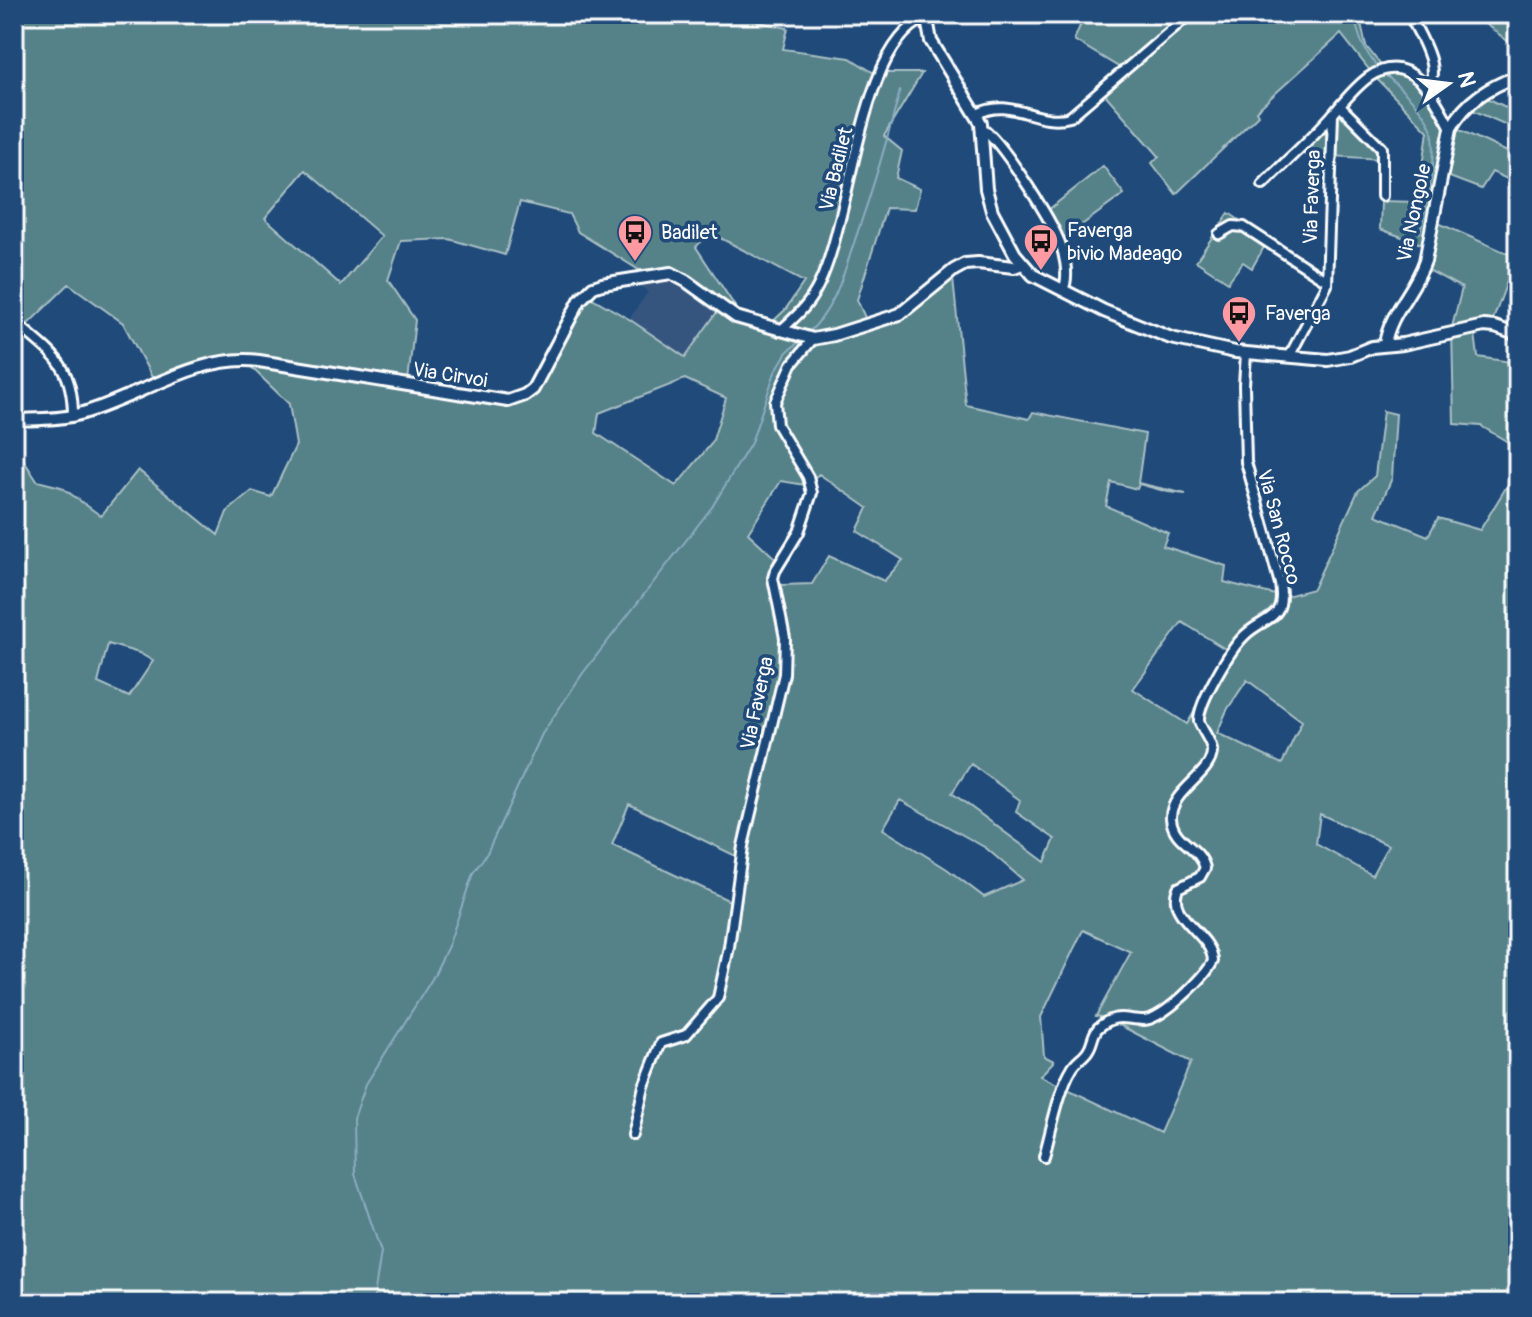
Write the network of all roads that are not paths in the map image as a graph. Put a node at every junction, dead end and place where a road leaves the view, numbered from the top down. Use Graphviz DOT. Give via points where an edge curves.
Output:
graph roads {
  1 [pos="1190,14"];
  2 [pos="1409,14"];
  3 [pos="926,16"];
  4 [pos="1518,76"];
  5 [pos="1428,89"];
  6 [pos="1340,106"];
  7 [pos="977,114"];
  8 [pos="1333,114"];
  9 [pos="982,128"];
  10 [pos="1451,128"];
  11 [pos="1263,184"];
  12 [pos="1382,196"];
  13 [pos="1219,234"];
  14 [pos="1022,264"];
  15 [pos="1327,281"];
  16 [pos="1063,290"];
  17 [pos="14,321"];
  18 [pos="780,331"];
  19 [pos="1518,335"];
  20 [pos="813,339"];
  21 [pos="1385,344"];
  22 [pos="1246,353"];
  23 [pos="1289,357"];
  24 [pos="73,416"];
  25 [pos="14,420"];
  26 [pos="633,1135"];
  27 [pos="1044,1156"];
  1 -- 7 [label="street" via="1070,117 1045,119 1008,107"];
  2 -- 5 [label="street" via="1432,65"];
  3 -- 7 [label="street" via="931,41"];
  3 -- 18 [label="street, Via Badilet" via="911,27 885,64 861,130 835,246 814,294"];
  4 -- 10 [label="street, Via Nongole" via="1482,93"];
  5 -- 6 [label="street" via="1412,75 1387,69 1365,80"];
  5 -- 10 [label="street"];
  6 -- 8 [label="street"];
  6 -- 12 [label="street, Via Nongole" via="1382,148"];
  7 -- 9 [label="street"];
  8 -- 11 [label="street"];
  8 -- 15 [label="street, Via Faverga"];
  9 -- 14 [label="street" via="989,204"];
  9 -- 16 [label="street" via="1005,152 1058,237 1067,277"];
  10 -- 21 [label="street, Via Nongole" via="1425,261 1392,320"];
  13 -- 15 [label="street, Via Faverga" via="1244,227"];
  14 -- 16 [label="street"];
  14 -- 20 [label="street" via="965,264 900,314"];
  15 -- 23 [label="street, Via Faverga"];
  16 -- 22 [label="street" via="1171,338"];
  17 -- 24 [label="street" via="62,365 72,387"];
  18 -- 20 [label="street, Via Cirvoi"];
  18 -- 24 [label="street, Via Cirvoi" via="736,317 678,275 663,274 602,284 586,293 533,389 516,399 493,400 233,360"];
  19 -- 21 [label="street" via="1484,326"];
  20 -- 26 [label="street, Via Faverga" via="792,364 775,402 777,425 812,493 799,532 773,578 785,638 784,674 743,846 718,998 686,1035 661,1043"];
  21 -- 23 [label="street" via="1340,359"];
  22 -- 23 [label="street"];
  22 -- 27 [label="street, Via San Rocco" via="1246,462 1281,602 1272,618 1242,638 1203,703 1199,721 1212,754 1171,813 1176,836 1200,856 1205,868 1200,877 1178,888 1177,905 1207,942 1213,961 1154,1017 1122,1017 1098,1029 1089,1050 1069,1073"];
  24 -- 25 [label="street, Via Cirvoi"];
}
